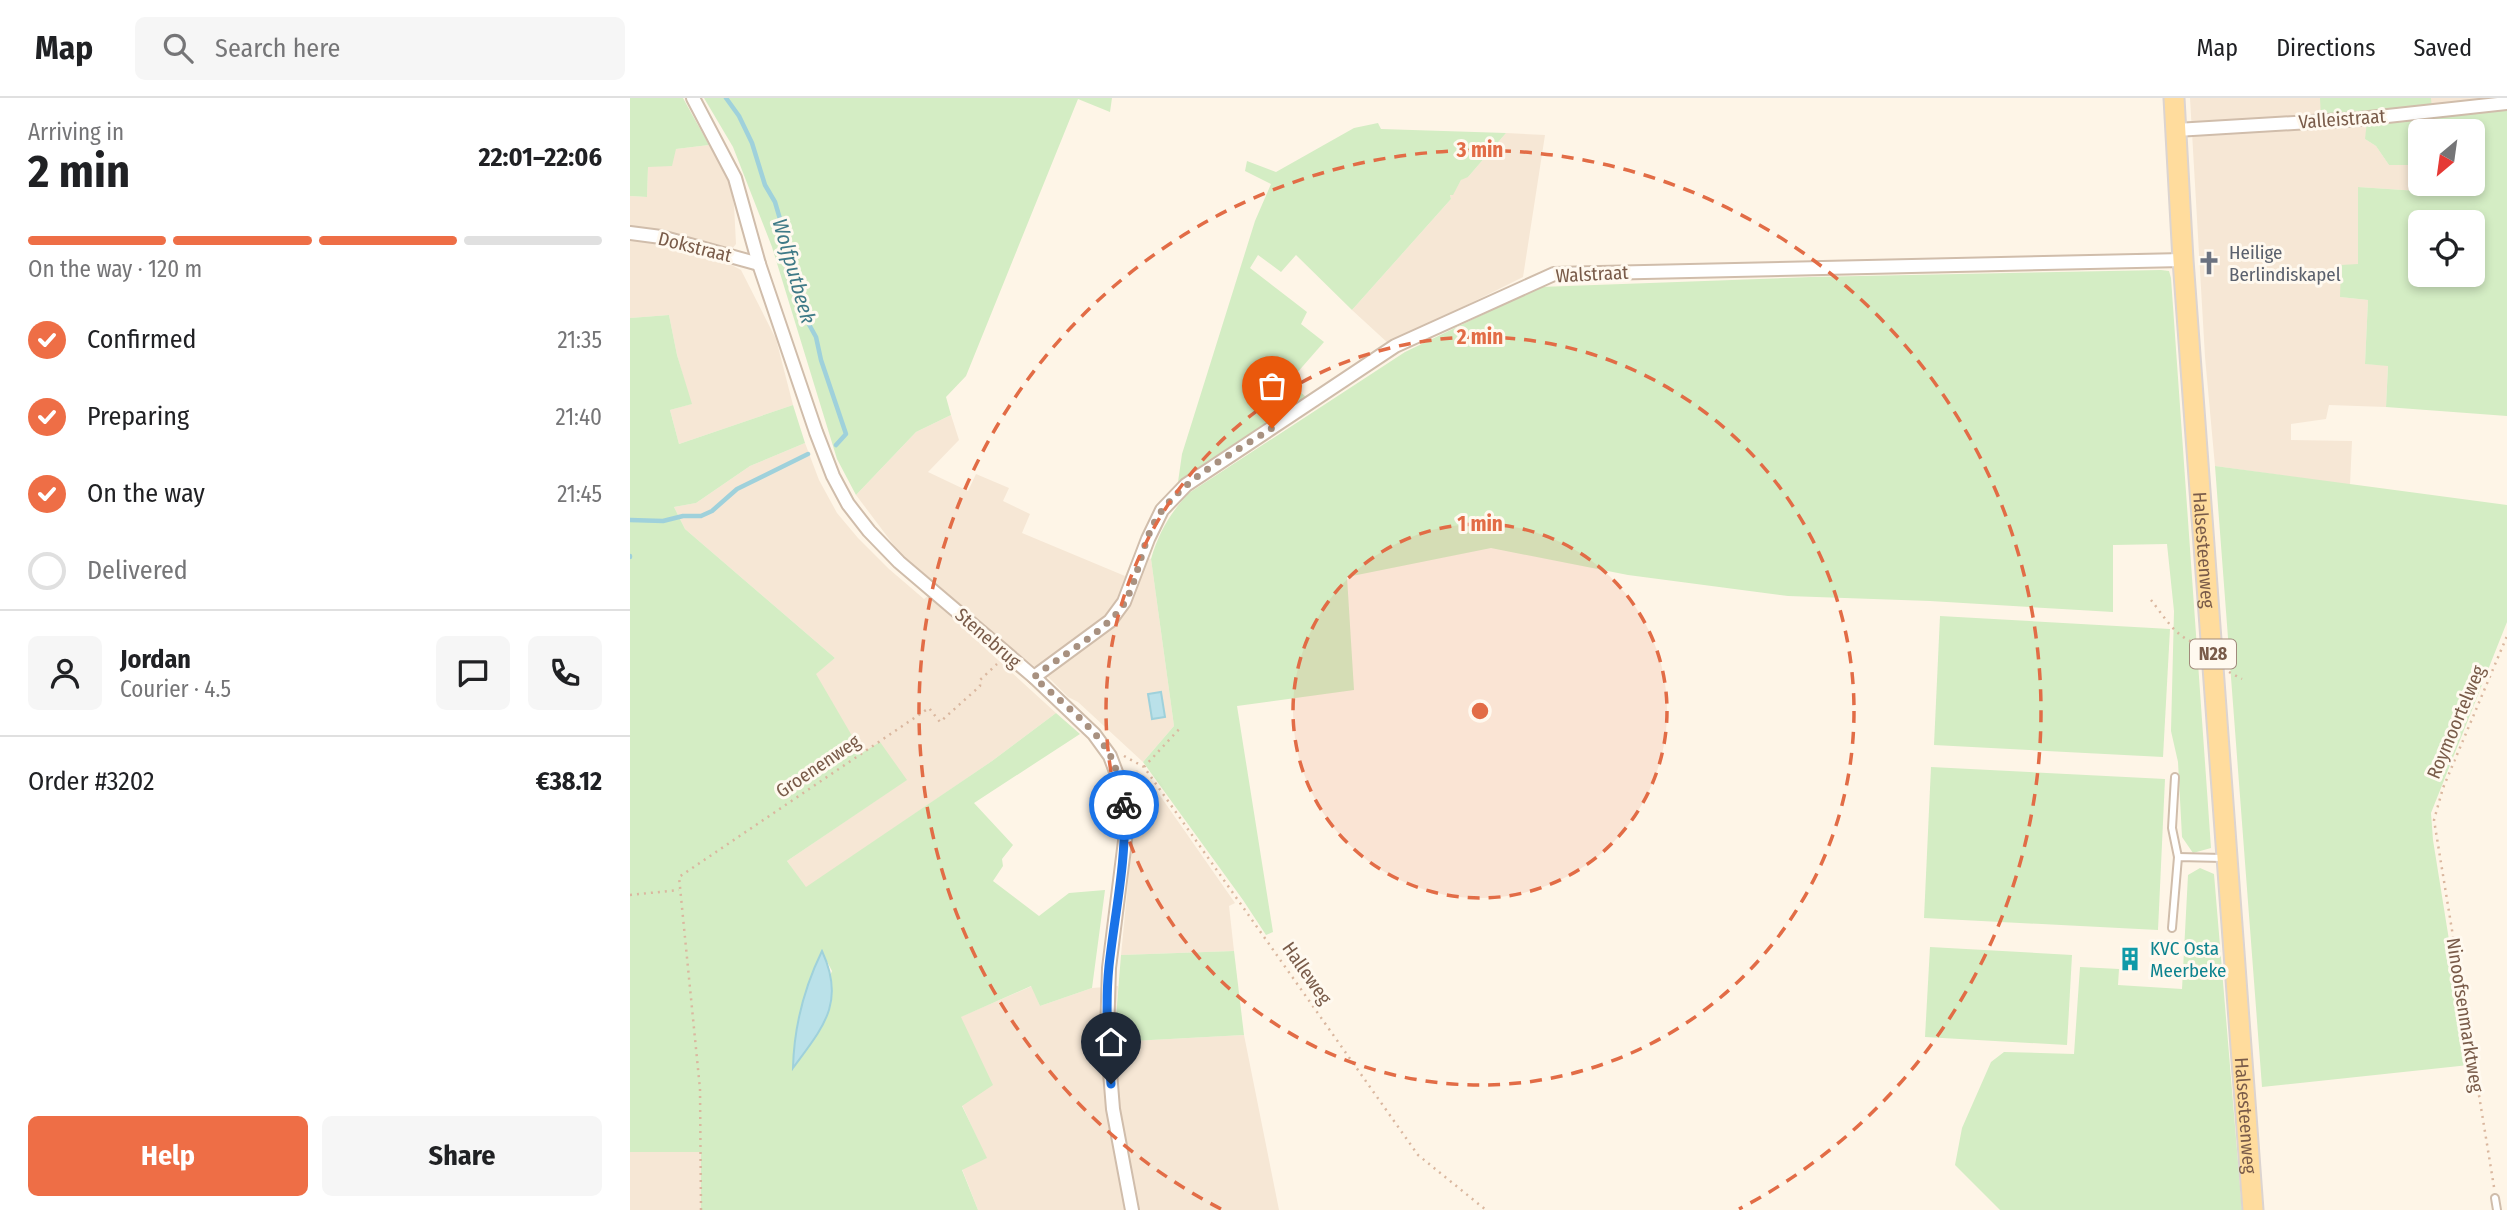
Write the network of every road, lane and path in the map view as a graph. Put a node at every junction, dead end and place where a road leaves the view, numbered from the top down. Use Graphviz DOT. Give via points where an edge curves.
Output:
graph roads {
  1 [pos="693,98"];
  2 [pos="2174,98"];
  3 [pos="2507,103"];
  4 [pos="2176,130"];
  5 [pos="630,233"];
  6 [pos="2183,260"];
  7 [pos="760,264"];
  8 [pos="2151,600"];
  9 [pos="2507,636"];
  10 [pos="2213,644"];
  11 [pos="1006,654"];
  12 [pos="1034,677"];
  13 [pos="1182,726"];
  14 [pos="1110,756"];
  15 [pos="1144,767"];
  16 [pos="2175,777"];
  17 [pos="2434,820"];
  18 [pos="2178,857"];
  19 [pos="2229,859"];
  20 [pos="679,890"];
  21 [pos="630,895"];
  22 [pos="2172,928"];
  23 [pos="2495,1198"];
  24 [pos="701,1210"];
  25 [pos="1132,1210"];
  26 [pos="1486,1210"];
  27 [pos="2253,1210"];
  28 [pos="2497,1210"];
  1 -- 7 [label="street, Stenebrug" via="735,178"];
  2 -- 4 [label="main road, Halsesteenweg / N28"];
  3 -- 4 [label="street, Valleistraat" via="2360,119"];
  4 -- 6 [label="main road, Halsesteenweg / N28"];
  5 -- 7 [label="street, Dokstraat"];
  6 -- 10 [label="main road, Halsesteenweg / N28"];
  6 -- 12 [label="street, Walstraat" via="1554,274 1395,346 1186,485 1162,510 1124,602 1110,621"];
  7 -- 11 [label="street, Stenebrug" via="820,443 848,504 899,562"];
  8 -- 10 [label="path" via="2188,641"];
  9 -- 17 [label="path, Roymoortelweg"];
  10 -- 19 [label="main road, Halsesteenweg / N28"];
  11 -- 12 [label="street, Stenebrug"];
  11 -- 20 [label="path, Groenenweg" via="980,680 980,686 940,722 929,708 679,877"];
  12 -- 14 [label="street, Stenebrug" via="1094,734"];
  13 -- 15 [label="path"];
  14 -- 15 [label="path" via="1126,757"];
  14 -- 25 [label="street, Stenebrug" via="1124,805 1125,841 1109,968 1107,1035 1113,1109"];
  15 -- 26 [label="path, Halleweg" via="1418,1155"];
  16 -- 18 [label="lane" via="2172,828"];
  17 -- 23 [label="path, Ninoofsenmarktweg"];
  18 -- 19 [label="lane"];
  18 -- 22 [label="lane"];
  19 -- 27 [label="main road, Halsesteenweg / N28"];
  20 -- 21 [label="path"];
  20 -- 24 [label="path" via="701,1089"];
  23 -- 28 [label="lane"];
}
